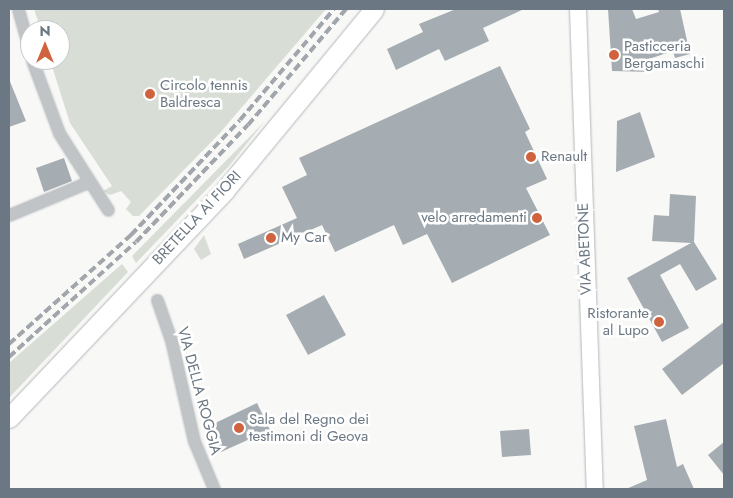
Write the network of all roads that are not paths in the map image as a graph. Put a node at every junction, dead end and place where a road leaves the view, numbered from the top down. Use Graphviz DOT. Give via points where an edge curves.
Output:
graph roads {
  1 [pos="374,9"];
  2 [pos="578,9"];
  3 [pos="36,70"];
  4 [pos="88,182"];
  5 [pos="108,210"];
  6 [pos="9,215"];
  7 [pos="157,300"];
  8 [pos="9,418"];
  9 [pos="214,489"];
  10 [pos="595,489"];
  1 -- 8 [label="main road, BRETELLA AI FIORI" via="226,190"];
  2 -- 10 [label="main road, VIA ABETONE"];
  3 -- 4 [label="street" via="59,133"];
  4 -- 5 [label="street"];
  4 -- 6 [label="street"];
  7 -- 9 [label="street, VIA DELLA ROGGIA" via="171,340 194,441"];
}
